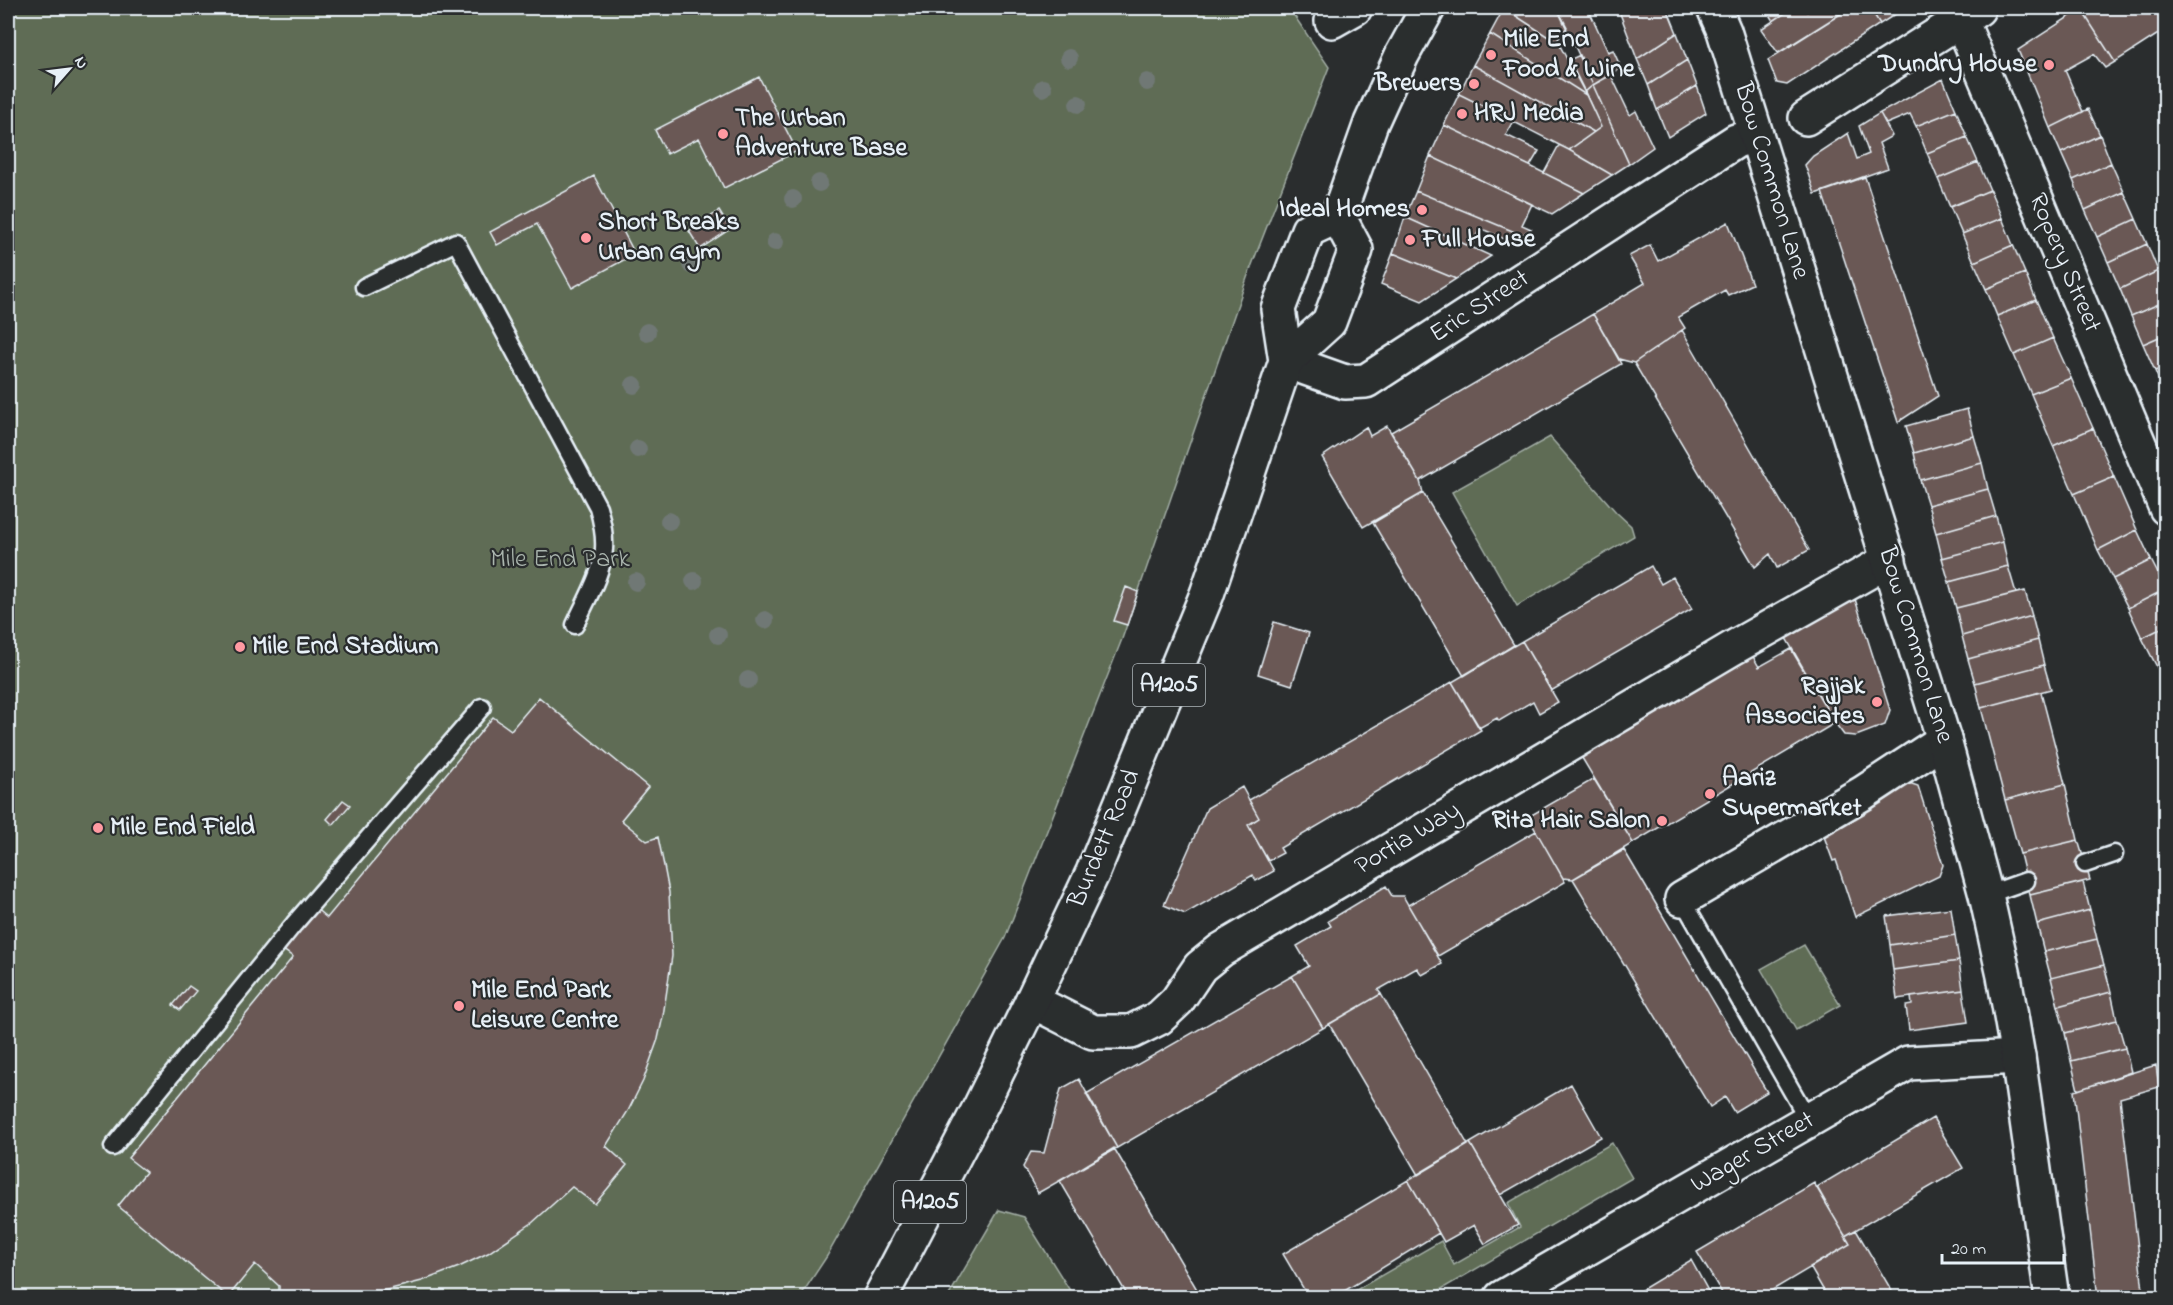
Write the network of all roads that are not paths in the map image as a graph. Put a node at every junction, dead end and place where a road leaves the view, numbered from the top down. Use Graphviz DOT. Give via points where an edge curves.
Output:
graph roads {
  1 [pos="1428,8"];
  2 [pos="1714,8"];
  3 [pos="1970,14"];
  4 [pos="1806,118"];
  5 [pos="1756,135"];
  6 [pos="1338,216"];
  7 [pos="364,287"];
  8 [pos="1286,361"];
  9 [pos="2166,508"];
  10 [pos="1889,560"];
  11 [pos="575,625"];
  12 [pos="482,707"];
  13 [pos="1944,740"];
  14 [pos="2114,854"];
  15 [pos="2085,864"];
  16 [pos="2026,881"];
  17 [pos="1986,895"];
  18 [pos="1682,899"];
  19 [pos="1032,1001"];
  20 [pos="2018,1057"];
  21 [pos="1809,1121"];
  22 [pos="112,1147"];
  23 [pos="880,1298"];
  24 [pos="1501,1298"];
  25 [pos="2052,1298"];
  1 -- 6 [label="street" via="1371,123"];
  2 -- 5 [label="street, Bow Common Lane"];
  3 -- 4 [label="street"];
  3 -- 9 [label="street, Ropery Street"];
  5 -- 8 [label="street, Eric Street" via="1736,141 1366,381 1345,382"];
  5 -- 10 [label="street, Bow Common Lane"];
  6 -- 8 [label="street, Burdett Road / A1205" via="1308,230 1278,309"];
  6 -- 8 [label="street, Burdett Road / A1205" via="1356,250 1329,322"];
  7 -- 11 [label="lane" via="456,242 598,507 604,551"];
  8 -- 19 [label="street, Burdett Road / A1205" via="1207,594 1093,872"];
  10 -- 13 [label="street, Bow Common Lane"];
  10 -- 19 [label="street, Portia Way" via="1221,950 1200,967 1178,1001 1159,1018 1131,1032 1093,1032"];
  12 -- 22 [label="lane" via="294,924"];
  13 -- 17 [label="street, Bow Common Lane"];
  13 -- 18 [label="street" via="1863,793"];
  14 -- 15 [label="lane"];
  16 -- 17 [label="lane"];
  17 -- 20 [label="street, Bow Common Lane"];
  18 -- 21 [label="lane"];
  19 -- 23 [label="street, Burdett Road / A1205"];
  20 -- 21 [label="street, Wager Street" via="1908,1063"];
  20 -- 25 [label="street, Bow Common Lane"];
  21 -- 24 [label="street, Wager Street"];
}
